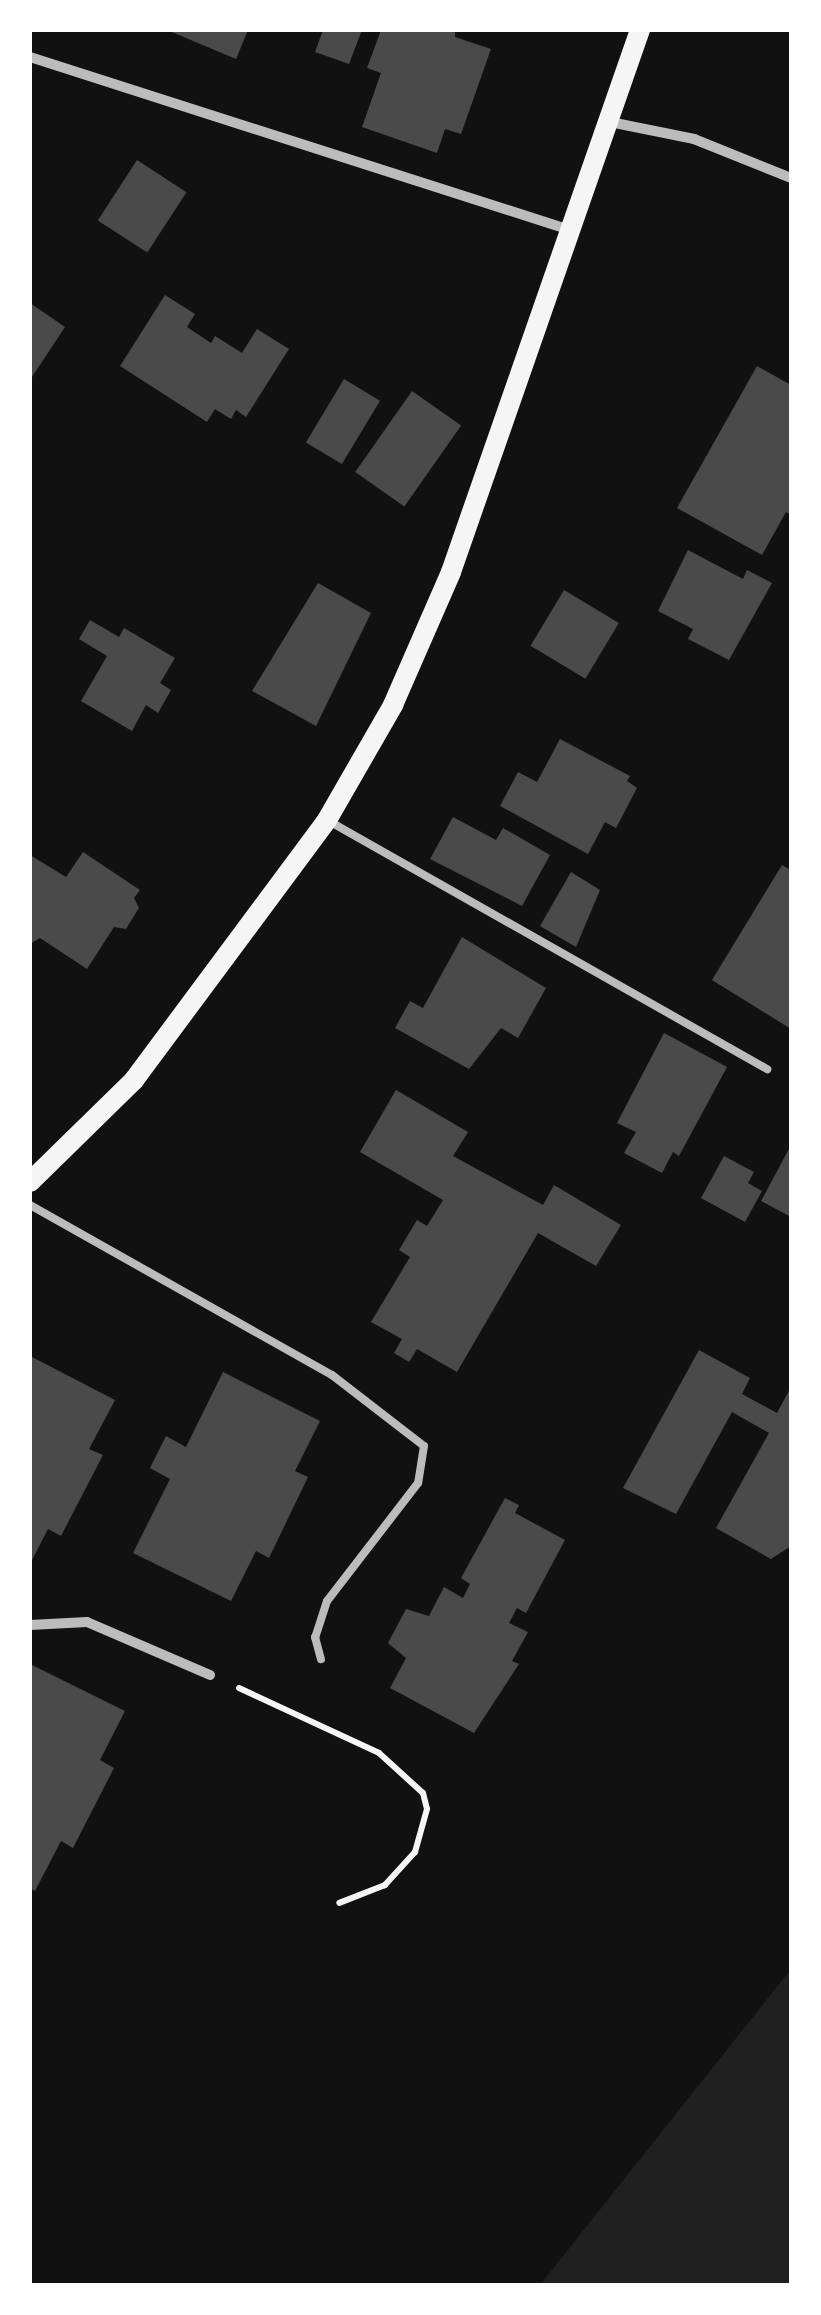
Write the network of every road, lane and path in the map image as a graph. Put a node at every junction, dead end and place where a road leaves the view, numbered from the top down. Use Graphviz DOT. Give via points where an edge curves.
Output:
graph roads {
  1 [pos="640,30"];
  2 [pos="30,57"];
  3 [pos="610,122"];
  4 [pos="791,178"];
  5 [pos="570,230"];
  6 [pos="327,820"];
  7 [pos="768,1069"];
  8 [pos="30,1182"];
  9 [pos="30,1205"];
  10 [pos="30,1625"];
  11 [pos="321,1659"];
  12 [pos="210,1675"];
  13 [pos="339,1904"];
  1 -- 3 [label="main road"];
  2 -- 5 [label="street"];
  3 -- 4 [label="street" via="694,138"];
  3 -- 5 [label="main road"];
  5 -- 6 [label="main road" via="451,572 393,705"];
  6 -- 7 [label="lane"];
  6 -- 8 [label="main road" via="134,1080"];
  9 -- 11 [label="lane" via="332,1375 424,1446 418,1483 327,1601 315,1637"];
  10 -- 12 [label="street" via="87,1622"];
  12 -- 13 [label="path" via="379,1753 424,1793 427,1809 415,1852 385,1885"];
}
